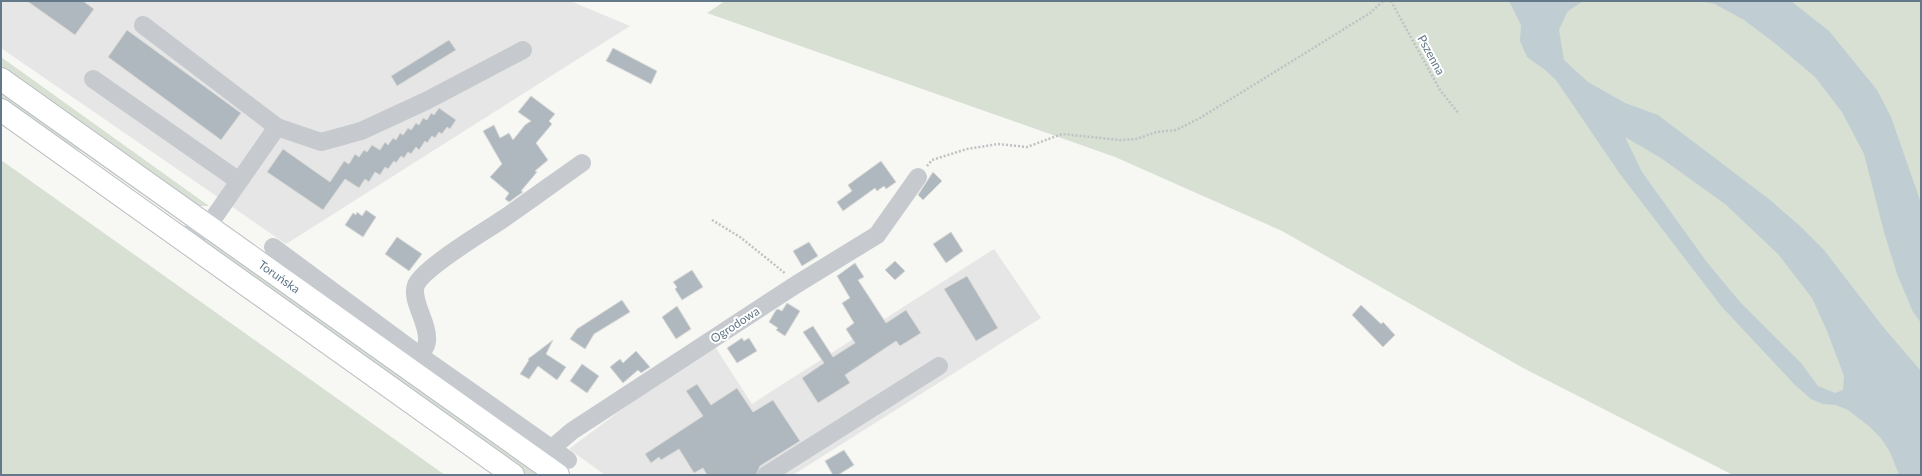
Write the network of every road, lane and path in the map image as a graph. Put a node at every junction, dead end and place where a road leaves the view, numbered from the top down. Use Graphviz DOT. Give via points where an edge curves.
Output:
graph roads {
  1 [pos="1383,1"];
  2 [pos="1392,1"];
  3 [pos="143,25"];
  4 [pos="523,50"];
  5 [pos="1,79"];
  6 [pos="93,79"];
  7 [pos="1,110"];
  8 [pos="1459,114"];
  9 [pos="277,127"];
  10 [pos="582,163"];
  11 [pos="918,177"];
  12 [pos="239,181"];
  13 [pos="712,220"];
  14 [pos="208,226"];
  15 [pos="176,235"];
  16 [pos="273,247"];
  17 [pos="797,284"];
  18 [pos="414,362"];
  19 [pos="939,366"];
  20 [pos="545,455"];
  21 [pos="563,467"];
  22 [pos="513,475"];
  23 [pos="766,475"];
  1 -- 11 [label="path" via="1370,13 1200,118 1176,130 1120,140 1062,134 1027,147 998,144 967,149 932,160"];
  2 -- 8 [label="path, Pszenna" via="1440,90"];
  3 -- 9 [label="street"];
  4 -- 9 [label="street" via="361,131 321,142"];
  5 -- 14 [label="main road, Toruńska"];
  6 -- 12 [label="street"];
  7 -- 15 [label="main road"];
  9 -- 12 [label="street"];
  10 -- 18 [label="street" via="423,275 416,286 417,304 426,324 428,342"];
  11 -- 17 [label="street, Ogrodowa" via="877,235"];
  12 -- 14 [label="street"];
  13 -- 17 [label="path" via="740,237"];
  14 -- 15 [label="street" via="199,234"];
  14 -- 18 [label="main road, Toruńska"];
  15 -- 22 [label="main road"];
  16 -- 18 [label="street"];
  17 -- 20 [label="street, Ogrodowa" via="572,432"];
  18 -- 20 [label="main road, Toruńska"];
  19 -- 23 [label="street"];
  20 -- 21 [label="main road, Toruńska"];
}
